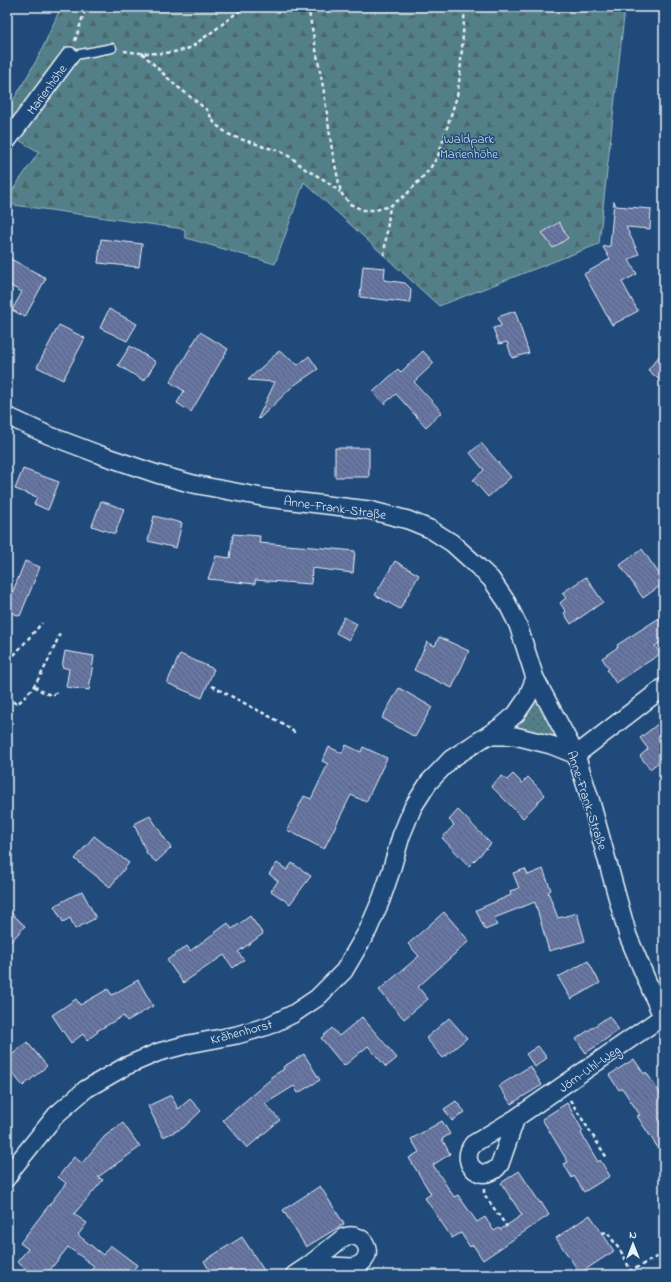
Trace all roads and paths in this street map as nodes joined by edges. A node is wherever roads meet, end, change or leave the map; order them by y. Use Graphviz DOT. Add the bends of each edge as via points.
graph roads {
  1 [pos="86,7"];
  2 [pos="244,7"];
  3 [pos="308,7"];
  4 [pos="465,7"];
  5 [pos="112,48"];
  6 [pos="142,53"];
  7 [pos="70,56"];
  8 [pos="7,141"];
  9 [pos="341,193"];
  10 [pos="390,206"];
  11 [pos="384,255"];
  12 [pos="7,416"];
  13 [pos="42,623"];
  14 [pos="60,633"];
  15 [pos="7,654"];
  16 [pos="535,678"];
  17 [pos="34,686"];
  18 [pos="212,686"];
  19 [pos="664,688"];
  20 [pos="58,691"];
  21 [pos="7,698"];
  22 [pos="297,734"];
  23 [pos="488,736"];
  24 [pos="576,755"];
  25 [pos="663,1019"];
  26 [pos="562,1086"];
  27 [pos="516,1118"];
  28 [pos="607,1158"];
  29 [pos="486,1174"];
  30 [pos="7,1178"];
  31 [pos="507,1227"];
  32 [pos="602,1233"];
  33 [pos="664,1253"];
  34 [pos="309,1265"];
  35 [pos="630,1270"];
  36 [pos="294,1275"];
  37 [pos="623,1275"];
  1 -- 7 [label="path"];
  2 -- 6 [label="path" via="190,48 172,52"];
  3 -- 9 [label="path"];
  4 -- 10 [label="path" via="457,96 438,156 406,195"];
  5 -- 6 [label="path"];
  5 -- 7 [label="lane"];
  6 -- 9 [label="path" via="174,84 207,110 215,124 228,134 278,150"];
  7 -- 8 [label="street, Marienhöhe"];
  9 -- 10 [label="path" via="350,204 363,210"];
  10 -- 11 [label="path"];
  12 -- 16 [label="street, Anne-Frank-Straße" via="98,454 186,482 267,498 369,510 408,520 430,530 452,543 473,562 491,580 506,601 518,626"];
  13 -- 15 [label="path" via="15,654"];
  14 -- 17 [label="path"];
  16 -- 23 [label="street, Krähenhorst" via="527,698 516,714"];
  16 -- 24 [label="street, Anne-Frank-Straße"];
  17 -- 20 [label="path" via="47,694 56,694"];
  17 -- 21 [label="path" via="26,698 17,704"];
  18 -- 22 [label="path" via="280,722"];
  19 -- 24 [label="street"];
  23 -- 24 [label="street" via="515,736 551,745"];
  23 -- 30 [label="street, Krähenhorst" via="451,759 429,782 413,807 401,836 381,900 368,930 344,971 317,998 268,1026 159,1052 126,1066 86,1089 56,1115"];
  24 -- 25 [label="street, Anne-Frank-Straße" via="628,936"];
  25 -- 26 [label="street, Jörn-Uhl-Weg"];
  26 -- 27 [label="street, Jörn-Uhl-Weg"];
  26 -- 28 [label="path"];
  27 -- 29 [label="street" via="500,1164 494,1171"];
  27 -- 29 [label="street, Jörn-Uhl-Weg" via="470,1148 468,1156 473,1169"];
  29 -- 31 [label="path" via="484,1194"];
  32 -- 35 [label="path" via="607,1232 624,1256"];
  33 -- 35 [label="path"];
  34 -- 36 [label="street"];
  35 -- 37 [label="path"];
}
